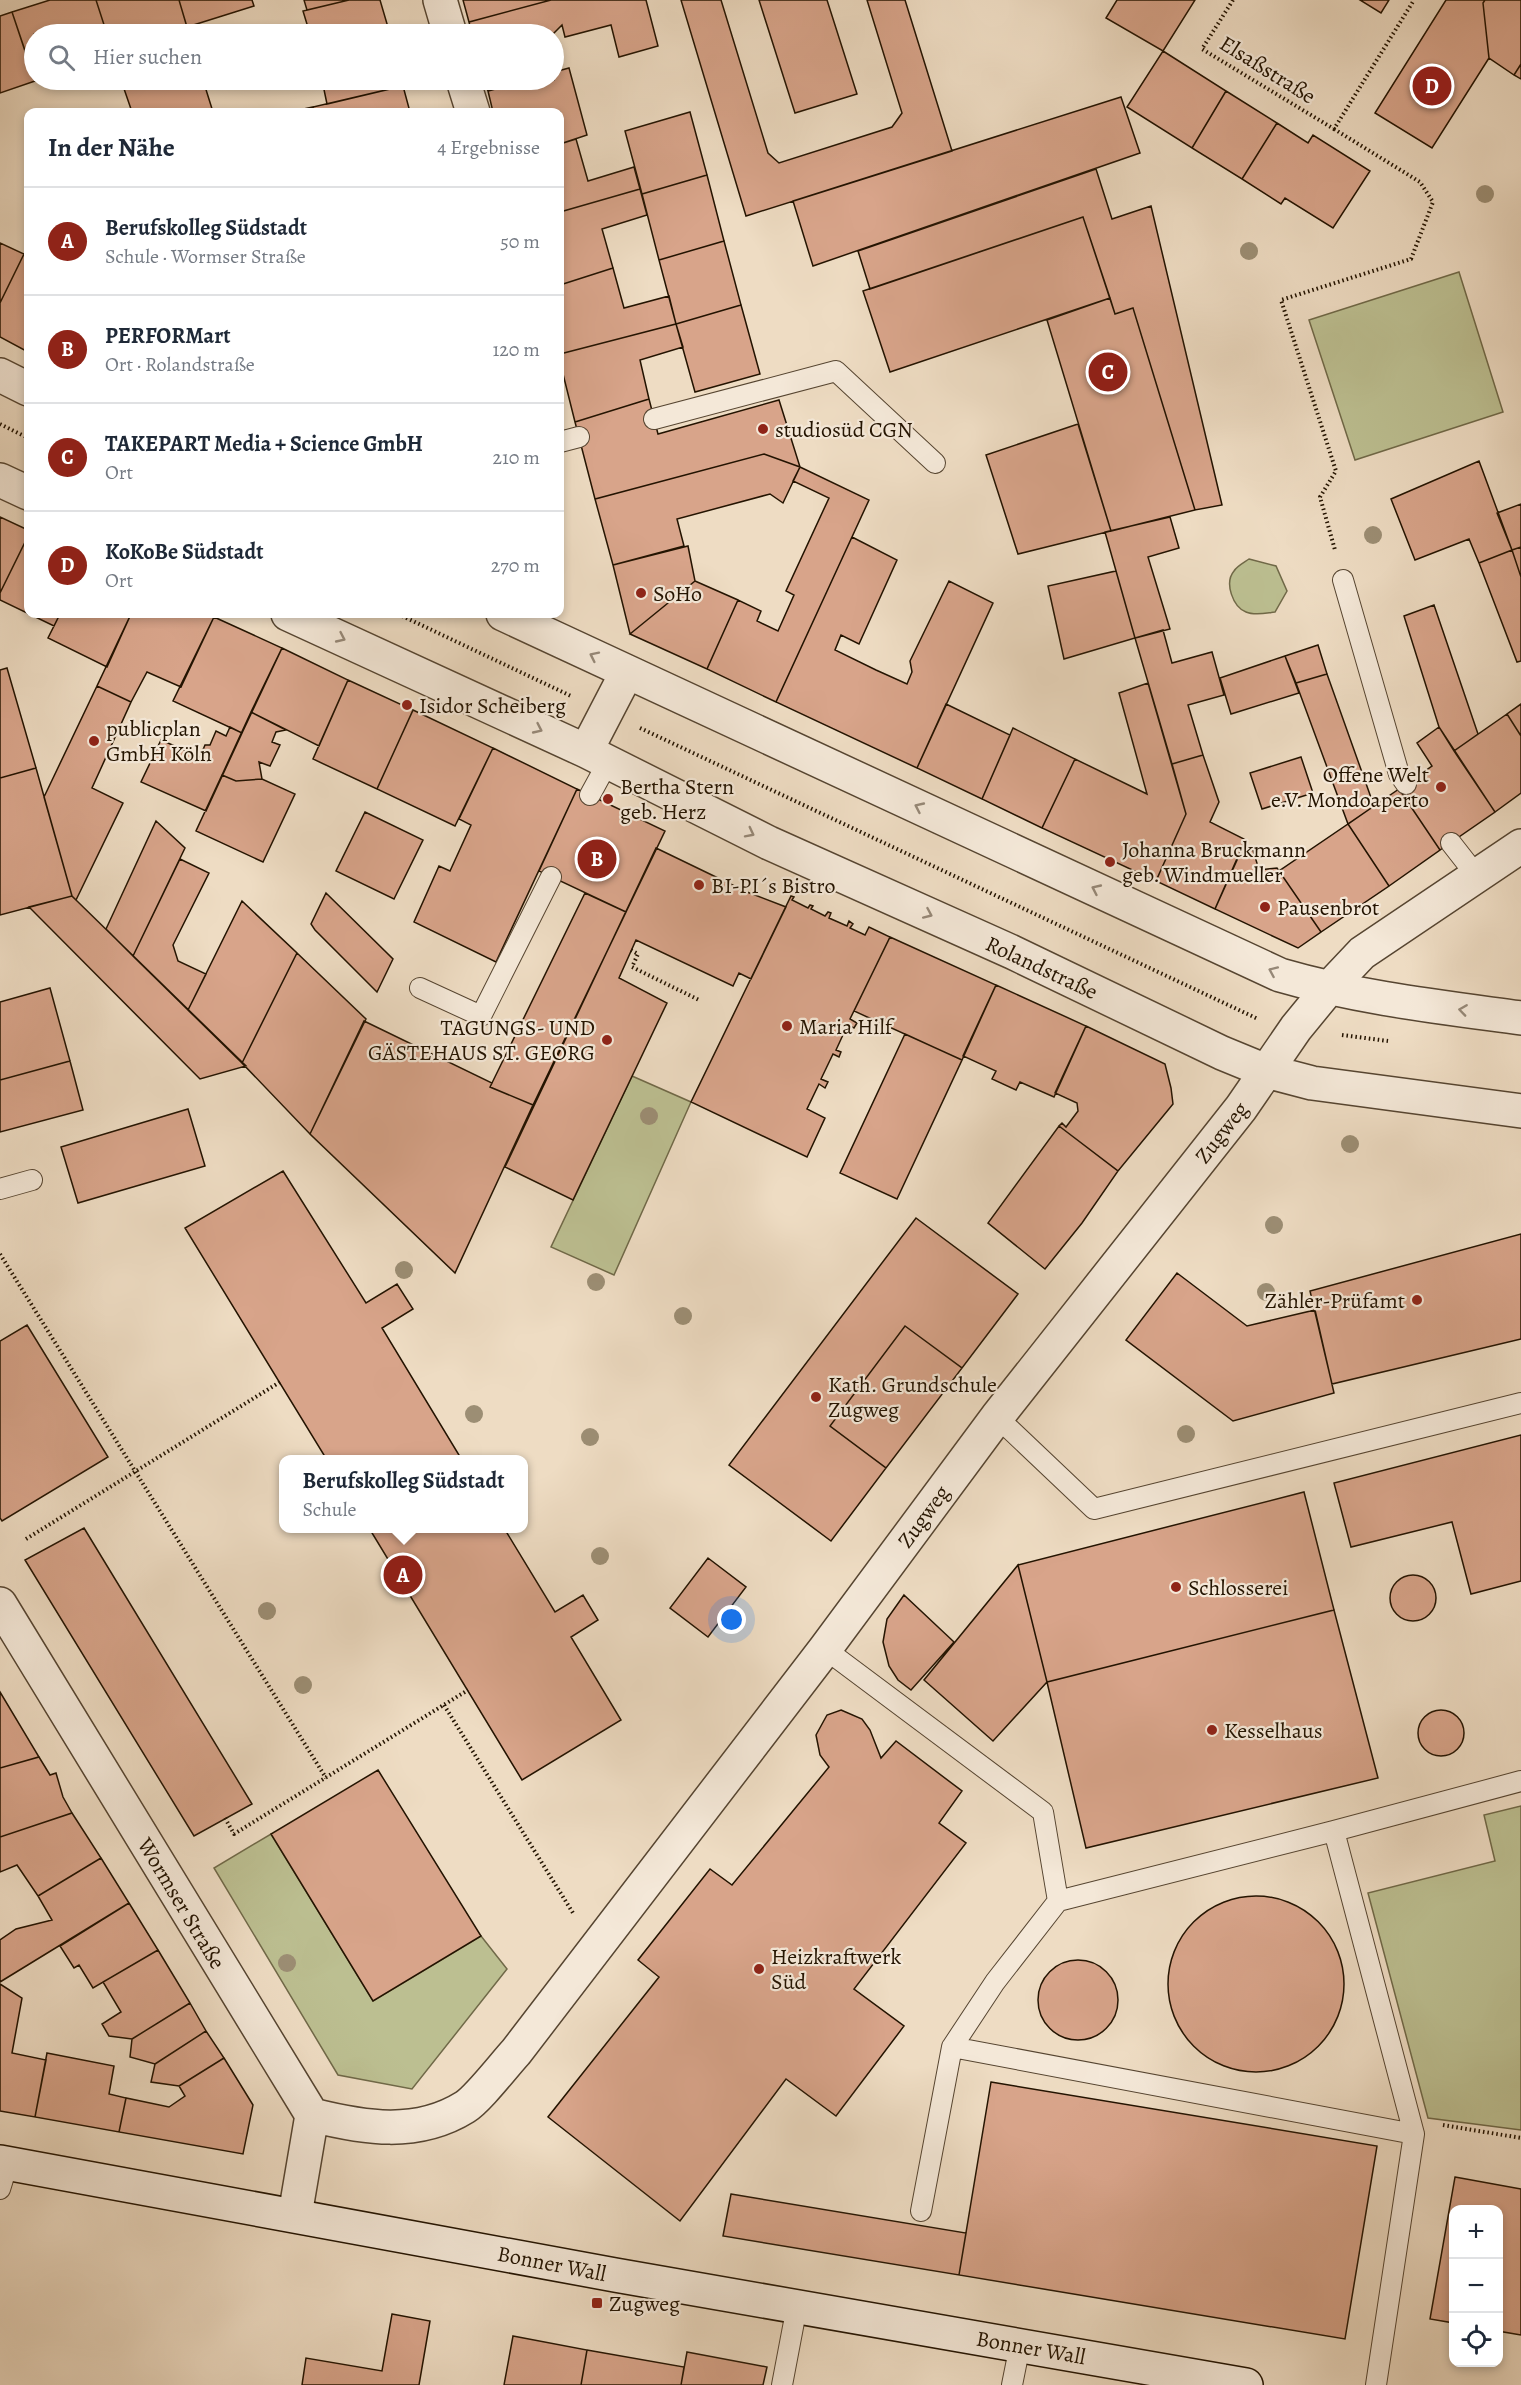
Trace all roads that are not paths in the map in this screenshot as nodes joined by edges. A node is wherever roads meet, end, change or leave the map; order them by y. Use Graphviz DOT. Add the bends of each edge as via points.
graph roads {
  1 [pos="440,0"];
  2 [pos="447,24"];
  3 [pos="466,90"];
  4 [pos="472,108"];
  5 [pos="0,375"];
  6 [pos="24,387"];
  7 [pos="654,419"];
  8 [pos="579,437"];
  9 [pos="564,441"];
  10 [pos="935,463"];
  11 [pos="0,480"];
  12 [pos="24,491"];
  13 [pos="1343,580"];
  14 [pos="297,618"];
  15 [pos="524,618"];
  16 [pos="546,622"];
  17 [pos="627,672"];
  18 [pos="597,756"];
  19 [pos="1406,784"];
  20 [pos="590,795"];
  21 [pos="1450,843"];
  22 [pos="1521,846"];
  23 [pos="1476,875"];
  24 [pos="551,877"];
  25 [pos="420,988"];
  26 [pos="1328,989"];
  27 [pos="1521,1018"];
  28 [pos="1266,1071"];
  29 [pos="1521,1111"];
  30 [pos="32,1180"];
  31 [pos="0,1189"];
  32 [pos="1521,1403"];
  33 [pos="997,1417"];
  34 [pos="0,1604"];
  35 [pos="825,1649"];
  36 [pos="1521,1781"];
  37 [pos="1334,1831"];
  38 [pos="1058,1901"];
  39 [pos="952,2047"];
  40 [pos="312,2115"];
  41 [pos="1414,2134"];
  42 [pos="2,2171"];
  43 [pos="921,2211"];
  44 [pos="295,2215"];
  45 [pos="797,2306"];
  46 [pos="1020,2345"];
  47 [pos="782,2385"];
  48 [pos="1012,2385"];
  49 [pos="1246,2385"];
  50 [pos="1376,2385"];
  1 -- 2 [label="street"];
  3 -- 4 [label="street"];
  5 -- 6 [label="street"];
  7 -- 10 [label="lane" via="836,371"];
  8 -- 9 [label="lane"];
  11 -- 12 [label="street"];
  13 -- 19 [label="lane" via="1399,774"];
  14 -- 18 [label="street, Rolandstraße, one-way"];
  15 -- 16 [label="street"];
  17 -- 16 [label="street, one-way"];
  17 -- 18 [label="street"];
  26 -- 17 [label="street, one-way" via="1280,975"];
  18 -- 20 [label="lane"];
  18 -- 28 [label="street, Rolandstraße, one-way" via="769,843"];
  21 -- 23 [label="lane"];
  22 -- 23 [label="street, Zugweg"];
  23 -- 26 [label="street, Zugweg" via="1362,953"];
  24 -- 25 [label="lane" via="480,1016"];
  27 -- 26 [label="street, one-way"];
  26 -- 28 [label="street, Zugweg"];
  28 -- 29 [label="street, Rolandstraße" via="1312,1083"];
  28 -- 33 [label="street, Zugweg"];
  30 -- 31 [label="lane"];
  32 -- 33 [label="lane" via="1094,1509"];
  33 -- 35 [label="street, Zugweg"];
  34 -- 40 [label="street, Wormser Straße"];
  35 -- 38 [label="lane" via="1043,1812"];
  35 -- 40 [label="street, Zugweg" via="516,2052 467,2106 430,2122 390,2129"];
  36 -- 37 [label="lane"];
  37 -- 38 [label="lane"];
  37 -- 41 [label="lane"];
  38 -- 39 [label="lane" via="995,1982"];
  39 -- 41 [label="lane"];
  39 -- 43 [label="lane"];
  40 -- 44 [label="street"];
  41 -- 50 [label="lane"];
  42 -- 44 [label="street, Bonner Wall"];
  44 -- 45 [label="street, Bonner Wall"];
  45 -- 46 [label="street, Bonner Wall"];
  45 -- 47 [label="lane"];
  46 -- 48 [label="lane"];
  46 -- 49 [label="street, Bonner Wall"];
}
